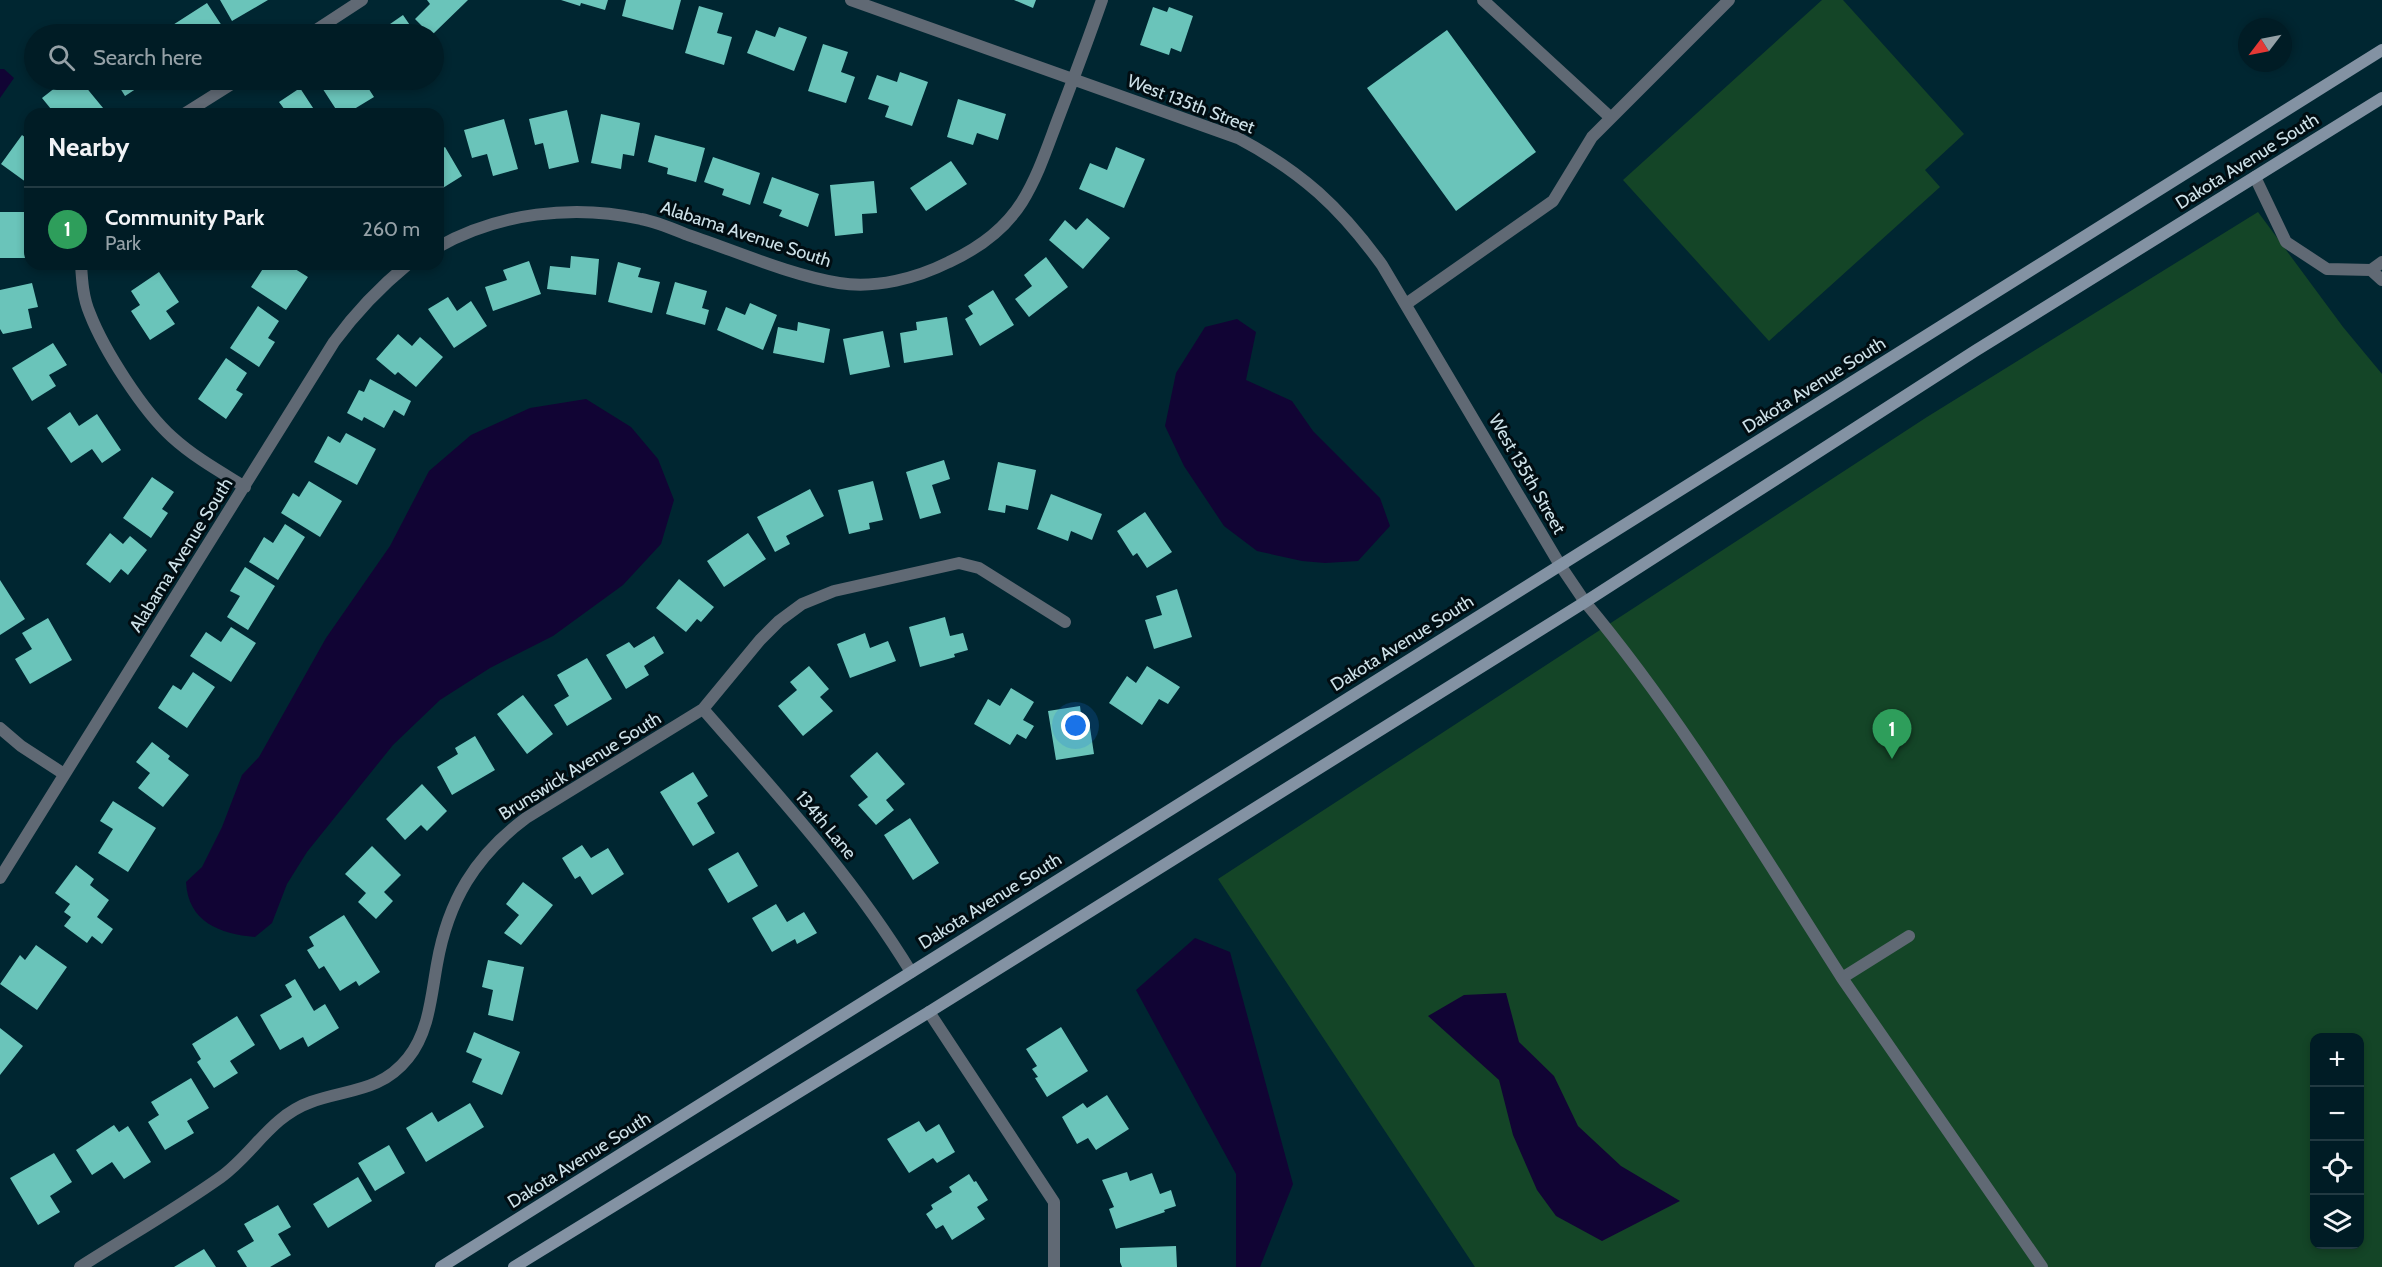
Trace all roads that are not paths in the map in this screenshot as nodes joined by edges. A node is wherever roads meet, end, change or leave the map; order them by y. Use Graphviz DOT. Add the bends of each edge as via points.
graph roads {
  1 [pos="362,0"];
  2 [pos="851,0"];
  3 [pos="1102,0"];
  4 [pos="1483,0"];
  5 [pos="1729,0"];
  6 [pos="325,24"];
  7 [pos="2382,50"];
  8 [pos="1073,79"];
  9 [pos="222,90"];
  10 [pos="2382,98"];
  11 [pos="194,108"];
  12 [pos="1611,118"];
  13 [pos="2255,177"];
  14 [pos="444,244"];
  15 [pos="2382,262"];
  16 [pos="81,270"];
  17 [pos="401,270"];
  18 [pos="2371,270"];
  19 [pos="2382,280"];
  20 [pos="1406,304"];
  21 [pos="244,487"];
  22 [pos="1560,565"];
  23 [pos="1585,602"];
  24 [pos="1065,621"];
  25 [pos="703,709"];
  26 [pos="0,728"];
  27 [pos="64,774"];
  28 [pos="0,878"];
  29 [pos="1909,936"];
  30 [pos="911,972"];
  31 [pos="1842,978"];
  32 [pos="928,1012"];
  33 [pos="80,1267"];
  34 [pos="441,1267"];
  35 [pos="514,1267"];
  36 [pos="1054,1267"];
  37 [pos="2042,1267"];
  1 -- 6 [label="street"];
  2 -- 8 [label="street, West 135th Street"];
  3 -- 8 [label="street, Alabama Avenue South"];
  4 -- 12 [label="street"];
  5 -- 12 [label="street"];
  7 -- 22 [label="main road, Dakota Avenue South"];
  8 -- 14 [label="street, Alabama Avenue South" via="1037,174 1021,204 999,230 970,252 907,279 840,284 640,219 597,214 520,216 487,224"];
  8 -- 20 [label="street, West 135th Street" via="1238,138 1293,171 1362,237"];
  9 -- 11 [label="street"];
  10 -- 13 [label="main road, Dakota Avenue South"];
  12 -- 20 [label="street" via="1592,137 1553,201"];
  13 -- 18 [label="street" via="2286,242 2327,269"];
  13 -- 23 [label="main road, Dakota Avenue South" via="1965,357"];
  15 -- 18 [label="street"];
  16 -- 21 [label="street" via="90,314 146,407 170,435"];
  17 -- 21 [label="street, Alabama Avenue South" via="355,313 334,342"];
  18 -- 19 [label="street"];
  20 -- 22 [label="street, West 135th Street"];
  21 -- 27 [label="street, Alabama Avenue South"];
  22 -- 23 [label="street, West 135th Street"];
  22 -- 30 [label="main road, Dakota Avenue South"];
  23 -- 31 [label="street, West 135th Street" via="1672,715"];
  23 -- 32 [label="main road, Dakota Avenue South"];
  24 -- 25 [label="street, Brunswick Avenue South" via="979,568 959,563 834,591 802,604 779,621"];
  25 -- 30 [label="street, 134th Lane" via="826,851"];
  25 -- 33 [label="street, Brunswick Avenue South" via="526,818 483,855 453,908 421,1033 408,1058 388,1077 368,1088 310,1102 285,1115 222,1176"];
  26 -- 27 [label="street"];
  27 -- 28 [label="street, Alabama Avenue South"];
  29 -- 31 [label="street"];
  30 -- 34 [label="main road, Dakota Avenue South"];
  31 -- 37 [label="street, West 135th Street"];
  32 -- 35 [label="main road, Dakota Avenue South"];
  32 -- 36 [label="street" via="1053,1202"];
}
